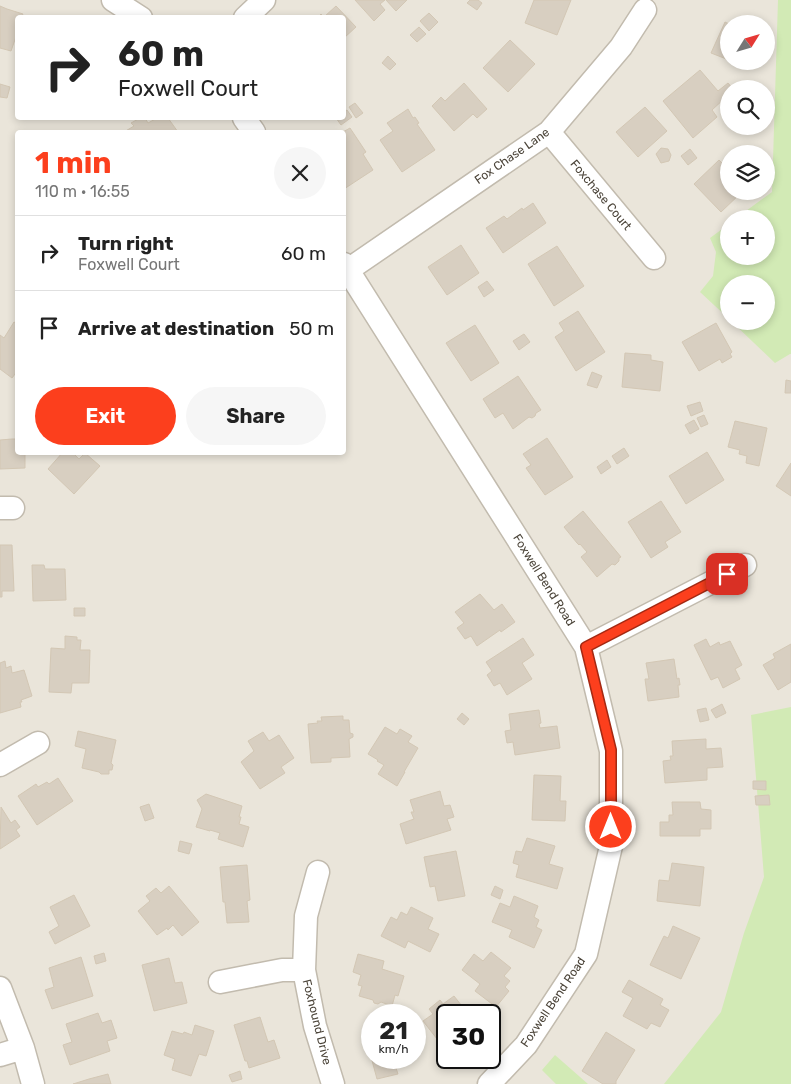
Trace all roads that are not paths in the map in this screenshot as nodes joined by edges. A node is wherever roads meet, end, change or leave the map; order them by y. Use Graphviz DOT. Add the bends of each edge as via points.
graph roads {
  1 [pos="113,0"];
  2 [pos="264,0"];
  3 [pos="645,10"];
  4 [pos="136,15"];
  5 [pos="248,15"];
  6 [pos="548,132"];
  7 [pos="654,258"];
  8 [pos="346,267"];
  9 [pos="745,566"];
  10 [pos="586,647"];
  11 [pos="38,743"];
  12 [pos="0,766"];
  13 [pos="318,872"];
  14 [pos="304,970"];
  15 [pos="220,982"];
  16 [pos="0,988"];
  17 [pos="23,1048"];
  18 [pos="0,1055"];
  19 [pos="33,1084"];
  20 [pos="333,1084"];
  21 [pos="489,1084"];
  1 -- 4 [label="street"];
  2 -- 5 [label="street"];
  3 -- 6 [label="street, Fox Chase Lane" via="621,47"];
  6 -- 7 [label="street, Foxchase Court"];
  6 -- 8 [label="street, Fox Chase Lane"];
  8 -- 10 [label="street, Foxwell Bend Road"];
  9 -- 10 [label="street"];
  10 -- 21 [label="street, Foxwell Bend Road" via="611,750 611,846 586,954 526,1045"];
  11 -- 12 [label="street"];
  13 -- 14 [label="street, Foxhound Drive" via="306,916"];
  14 -- 15 [label="street" via="282,970"];
  14 -- 20 [label="street, Foxhound Drive" via="315,1026"];
  16 -- 17 [label="street"];
  17 -- 18 [label="street"];
  17 -- 19 [label="street"];
}
